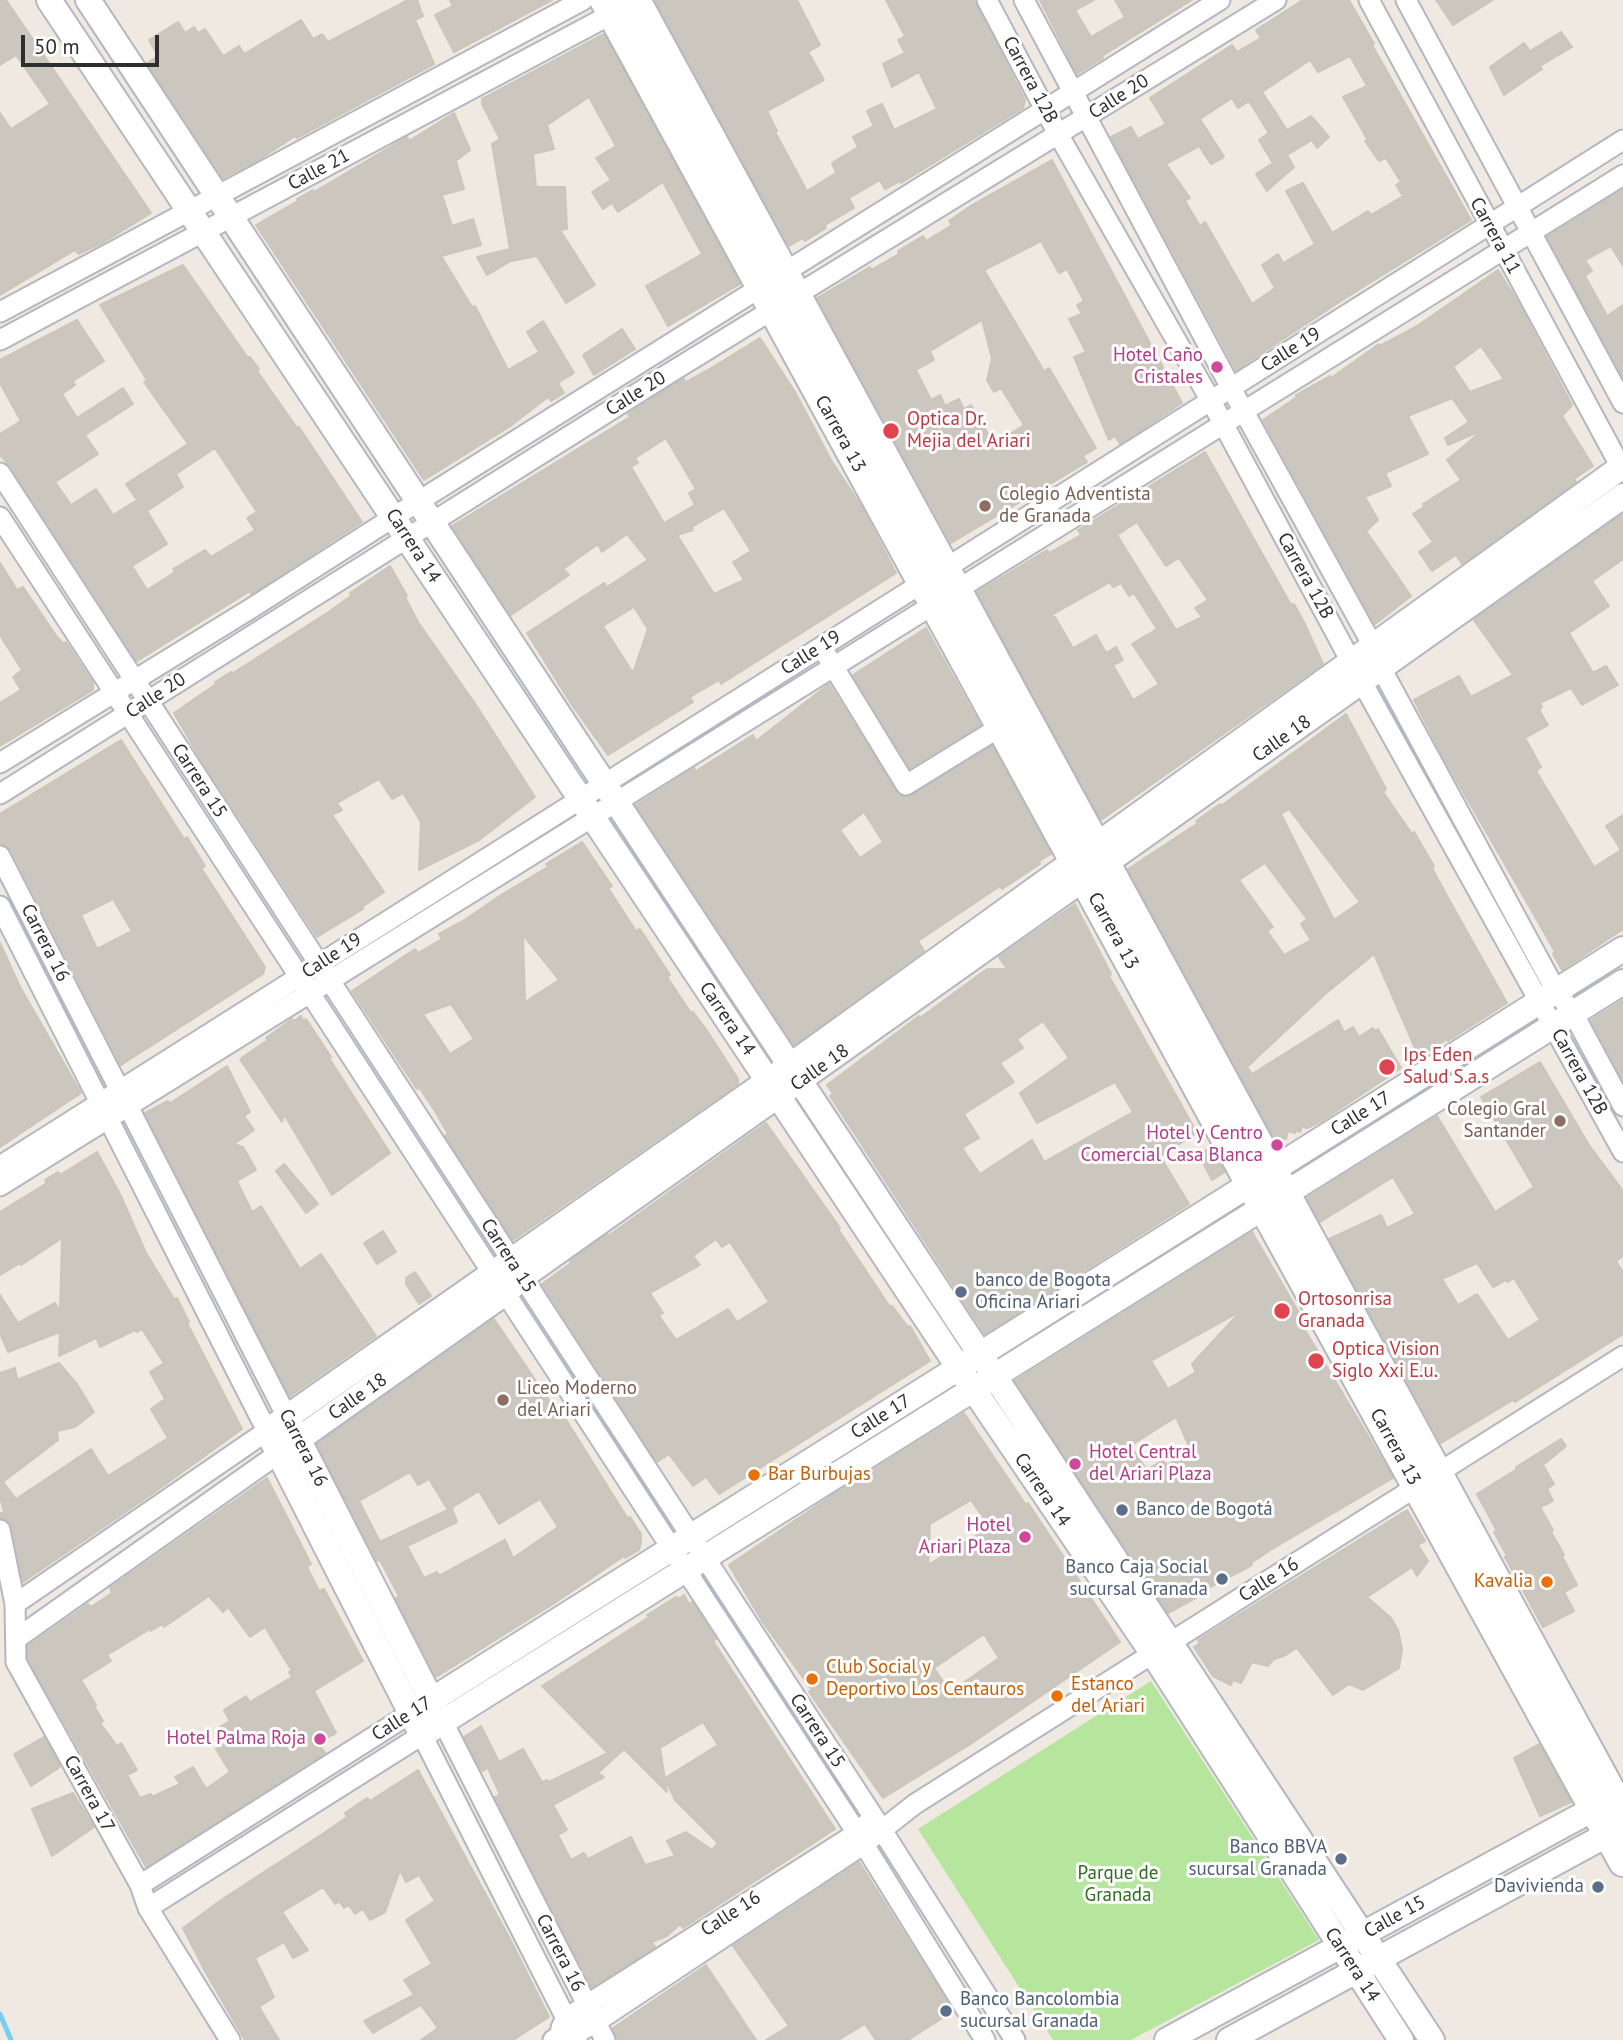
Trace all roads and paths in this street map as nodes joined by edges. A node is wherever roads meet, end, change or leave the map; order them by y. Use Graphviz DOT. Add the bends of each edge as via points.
graph roads {
  1 [pos="49,0"];
  2 [pos="583,0"];
  3 [pos="637,0"];
  4 [pos="987,0"];
  5 [pos="1024,0"];
  6 [pos="1220,0"];
  7 [pos="1276,0"];
  8 [pos="1369,0"];
  9 [pos="1406,0"];
  10 [pos="608,7"];
  11 [pos="94,10"];
  12 [pos="74,36"];
  13 [pos="1072,93"];
  14 [pos="1045,110"];
  15 [pos="1087,116"];
  16 [pos="1058,134"];
  17 [pos="1623,140"];
  18 [pos="1623,175"];
  19 [pos="225,207"];
  20 [pos="1517,207"];
  21 [pos="190,211"];
  22 [pos="1489,225"];
  23 [pos="203,232"];
  24 [pos="1531,232"];
  25 [pos="1503,250"];
  26 [pos="790,284"];
  27 [pos="766,299"];
  28 [pos="0,312"];
  29 [pos="0,340"];
  30 [pos="1301,344"];
  31 [pos="1318,365"];
  32 [pos="1231,388"];
  33 [pos="1211,401"];
  34 [pos="1623,403"];
  35 [pos="1244,411"];
  36 [pos="1222,424"];
  37 [pos="1622,468"];
  38 [pos="1101,470"];
  39 [pos="0,473"];
  40 [pos="1117,490"];
  41 [pos="1623,496"];
  42 [pos="419,501"];
  43 [pos="0,517"];
  44 [pos="394,517"];
  45 [pos="433,522"];
  46 [pos="407,538"];
  47 [pos="939,587"];
  48 [pos="250,609"];
  49 [pos="262,629"];
  50 [pos="822,647"];
  51 [pos="1367,664"];
  52 [pos="834,666"];
  53 [pos="134,679"];
  54 [pos="114,692"];
  55 [pos="741,698"];
  56 [pos="148,701"];
  57 [pos="128,714"];
  58 [pos="752,717"];
  59 [pos="1000,727"];
  60 [pos="0,763"];
  61 [pos="611,792"];
  62 [pos="0,794"];
  63 [pos="587,808"];
  64 [pos="243,848"];
  65 [pos="0,856"];
  66 [pos="225,862"];
  67 [pos="1090,863"];
  68 [pos="426,897"];
  69 [pos="0,906"];
  70 [pos="691,913"];
  71 [pos="436,914"];
  72 [pos="667,929"];
  73 [pos="44,940"];
  74 [pos="22,948"];
  75 [pos="1623,948"];
  76 [pos="324,972"];
  77 [pos="1623,982"];
  78 [pos="67,985"];
  79 [pos="305,985"];
  80 [pos="45,994"];
  81 [pos="1548,996"];
  82 [pos="1563,1019"];
  83 [pos="763,1023"];
  84 [pos="740,1039"];
  85 [pos="796,1073"];
  86 [pos="774,1089"];
  87 [pos="125,1098"];
  88 [pos="1623,1106"];
  89 [pos="104,1110"];
  90 [pos="1623,1152"];
  91 [pos="0,1166"];
  92 [pos="0,1186"];
  93 [pos="1268,1189"];
  94 [pos="508,1276"];
  95 [pos="981,1354"];
  96 [pos="1623,1356"];
  97 [pos="959,1368"];
  98 [pos="996,1375"];
  99 [pos="973,1390"];
  100 [pos="283,1435"];
  101 [pos="1427,1480"];
  102 [pos="0,1530"];
  103 [pos="681,1543"];
  104 [pos="695,1564"];
  105 [pos="15,1604"];
  106 [pos="569,1614"];
  107 [pos="577,1638"];
  108 [pos="16,1639"];
  109 [pos="1162,1648"];
  110 [pos="427,1718"];
  111 [pos="1614,1812"];
  112 [pos="878,1824"];
  113 [pos="861,1839"];
  114 [pos="1623,1862"];
  115 [pos="139,1885"];
  116 [pos="148,1908"];
  117 [pos="1364,1935"];
  118 [pos="1341,1947"];
  119 [pos="1380,1959"];
  120 [pos="1357,1972"];
  121 [pos="596,2023"];
  122 [pos="565,2034"];
  123 [pos="230,2040"];
  124 [pos="985,2040"];
  125 [pos="1014,2040"];
  126 [pos="1167,2040"];
  127 [pos="1229,2040"];
  128 [pos="1401,2040"];
  129 [pos="1432,2040"];
  1 -- 12 [label="street, Carrera 14"];
  2 -- 19 [label="street, Calle 21"];
  3 -- 10 [label="street, Calle 21"];
  3 -- 26 [label="main road, Carrera 13"];
  4 -- 14 [label="street, Carrera 12B"];
  5 -- 13 [label="street, Carrera 12B"];
  6 -- 13 [label="street, Calle 20"];
  7 -- 15 [label="street, Calle 20"];
  8 -- 22 [label="street, Carrera 11"];
  9 -- 20 [label="street, Carrera 11"];
  10 -- 19 [label="street, Calle 21"];
  10 -- 27 [label="main road, Carrera 13"];
  11 -- 12 [label="street"];
  11 -- 19 [label="street, Carrera 14"];
  12 -- 21 [label="street, Carrera 14"];
  13 -- 14 [label="street, Calle 20"];
  13 -- 15 [label="street, Carrera 12B"];
  14 -- 16 [label="street, Carrera 12B"];
  14 -- 26 [label="street, Calle 20"];
  15 -- 16 [label="street, Calle 20"];
  15 -- 32 [label="street, Carrera 12B"];
  16 -- 26 [label="street, Calle 20"];
  16 -- 33 [label="street, Carrera 12B"];
  17 -- 20 [label="street, Calle 19"];
  18 -- 24 [label="street, Calle 19"];
  19 -- 21 [label="street, Calle 21"];
  19 -- 23 [label="street, Calle 21"];
  19 -- 42 [label="street, Carrera 14"];
  20 -- 22 [label="street, Calle 19"];
  20 -- 24 [label="street, Carrera 11"];
  21 -- 23 [label="street, Carrera 14"];
  21 -- 28 [label="street, Calle 21"];
  22 -- 25 [label="street, Carrera 11"];
  22 -- 30 [label="street, Calle 19"];
  23 -- 29 [label="street, Calle 21"];
  23 -- 44 [label="street, Carrera 14"];
  24 -- 25 [label="street, Calle 19"];
  24 -- 34 [label="street, Carrera 11"];
  25 -- 31 [label="street, Calle 19"];
  25 -- 37 [label="street, Carrera 11"];
  26 -- 27 [label="street, Calle 20"];
  26 -- 47 [label="main road, Carrera 13"];
  27 -- 42 [label="street, Calle 20"];
  27 -- 45 [label="street, Calle 20"];
  27 -- 47 [label="main road, Carrera 13"];
  30 -- 31 [label="street"];
  30 -- 32 [label="street, Calle 19"];
  31 -- 35 [label="street, Calle 19"];
  32 -- 33 [label="street, Calle 19"];
  32 -- 35 [label="street, Carrera 12B"];
  33 -- 36 [label="street, Carrera 12B"];
  33 -- 38 [label="street, Calle 19"];
  35 -- 36 [label="street, Calle 19"];
  35 -- 51 [label="street, Carrera 12B"];
  36 -- 40 [label="street, Calle 19"];
  36 -- 51 [label="street, Carrera 12B"];
  37 -- 51 [label="street, Calle 18"];
  38 -- 40 [label="street"];
  38 -- 47 [label="street, Calle 19"];
  39 -- 53 [label="street, Carrera 15"];
  40 -- 47 [label="street, Calle 19"];
  41 -- 51 [label="street, Calle 18"];
  42 -- 44 [label="street, Calle 20"];
  42 -- 45 [label="street, Carrera 14"];
  43 -- 54 [label="street, Carrera 15"];
  44 -- 46 [label="street, Carrera 14"];
  44 -- 48 [label="street, Calle 20"];
  45 -- 46 [label="street, Calle 20"];
  45 -- 61 [label="street, Carrera 14"];
  46 -- 49 [label="street, Calle 20"];
  46 -- 63 [label="street, Carrera 14"];
  47 -- 50 [label="street, Calle 19"];
  47 -- 52 [label="street, Calle 19"];
  47 -- 59 [label="main road, Carrera 13"];
  47 -- 67 [label="main road, Carrera 13"];
  48 -- 49 [label="street"];
  48 -- 53 [label="street, Calle 20"];
  49 -- 56 [label="street, Calle 20"];
  50 -- 52 [label="street"];
  50 -- 55 [label="street, Calle 19"];
  51 -- 67 [label="street, Calle 18"];
  51 -- 81 [label="street, Carrera 12B"];
  52 -- 58 [label="street, Calle 19"];
  52 -- 59 [label="street" via="906,785"];
  53 -- 54 [label="street, Calle 20"];
  53 -- 56 [label="street, Carrera 15"];
  54 -- 57 [label="street, Carrera 15"];
  54 -- 60 [label="street, Calle 20"];
  55 -- 58 [label="street"];
  55 -- 61 [label="street, Calle 19"];
  56 -- 57 [label="street, Calle 20"];
  56 -- 64 [label="street, Carrera 15"];
  57 -- 62 [label="street, Calle 20"];
  57 -- 66 [label="street, Carrera 15"];
  58 -- 61 [label="street, Calle 19"];
  59 -- 67 [label="main road, Carrera 13"];
  61 -- 63 [label="street, Calle 19"];
  61 -- 70 [label="street, Carrera 14"];
  63 -- 68 [label="street, Calle 19"];
  63 -- 71 [label="street, Calle 19"];
  63 -- 72 [label="street, Carrera 14"];
  64 -- 66 [label="street"];
  64 -- 76 [label="street, Carrera 15"];
  65 -- 73 [label="street, Carrera 16"];
  66 -- 79 [label="street, Carrera 15"];
  67 -- 85 [label="street, Calle 18"];
  67 -- 93 [label="main road, Carrera 13"];
  68 -- 71 [label="street"];
  68 -- 76 [label="street, Calle 19"];
  69 -- 74 [label="street, Carrera 16"];
  70 -- 72 [label="street"];
  70 -- 83 [label="street, Carrera 14"];
  71 -- 76 [label="street, Calle 19"];
  72 -- 84 [label="street, Carrera 14"];
  73 -- 74 [label="street"];
  73 -- 78 [label="street, Carrera 16"];
  74 -- 80 [label="street, Carrera 16"];
  75 -- 81 [label="street, Calle 17"];
  76 -- 79 [label="street, Calle 19"];
  76 -- 94 [label="street, Carrera 15"];
  77 -- 82 [label="street, Calle 17"];
  78 -- 80 [label="street"];
  78 -- 87 [label="street, Carrera 16"];
  79 -- 87 [label="street, Calle 19"];
  79 -- 94 [label="street, Carrera 15"];
  80 -- 89 [label="street, Carrera 16"];
  81 -- 82 [label="street, Carrera 12B"];
  81 -- 93 [label="street, Calle 17"];
  82 -- 88 [label="street, Carrera 12B"];
  82 -- 90 [label="street, Carrera 12B"];
  82 -- 93 [label="street, Calle 17"];
  83 -- 84 [label="street"];
  83 -- 85 [label="street, Carrera 14"];
  84 -- 86 [label="street, Carrera 14"];
  85 -- 86 [label="street, Calle 18"];
  85 -- 95 [label="street, Carrera 14"];
  86 -- 94 [label="street, Calle 18"];
  86 -- 97 [label="street, Carrera 14"];
  87 -- 89 [label="street, Calle 19"];
  87 -- 100 [label="street, Carrera 16"];
  89 -- 91 [label="street, Calle 19"];
  89 -- 92 [label="street, Calle 19"];
  89 -- 100 [label="street, Carrera 16"];
  93 -- 95 [label="street, Calle 17"];
  93 -- 98 [label="street, Calle 17"];
  93 -- 101 [label="main road, Carrera 13"];
  94 -- 100 [label="street, Calle 18"];
  94 -- 103 [label="street, Carrera 15"];
  95 -- 97 [label="street, Calle 17"];
  95 -- 98 [label="street, Carrera 14"];
  96 -- 101 [label="street, Calle 16"];
  97 -- 99 [label="street, Carrera 14"];
  97 -- 103 [label="street, Calle 17"];
  98 -- 99 [label="street, Calle 17"];
  98 -- 109 [label="street, Carrera 14"];
  99 -- 104 [label="street, Calle 17"];
  99 -- 109 [label="street, Carrera 14"];
  100 -- 105 [label="street, Calle 18"];
  100 -- 108 [label="street, Calle 18"];
  100 -- 110 [label="street, Carrera 16"];
  101 -- 109 [label="street, Calle 16"];
  101 -- 111 [label="main road, Carrera 13"];
  102 -- 105 [label="street, Carrera 17"];
  103 -- 104 [label="street, Carrera 15"];
  103 -- 106 [label="street, Calle 17"];
  104 -- 107 [label="street, Calle 17"];
  104 -- 112 [label="street, Carrera 15"];
  104 -- 113 [label="street, Carrera 15"];
  105 -- 108 [label="street, Carrera 17"];
  106 -- 107 [label="street"];
  106 -- 110 [label="street, Calle 17"];
  107 -- 110 [label="street, Calle 17"];
  108 -- 115 [label="street, Carrera 17" via="16,1662"];
  109 -- 112 [label="street, Calle 16"];
  109 -- 117 [label="street, Carrera 14"];
  109 -- 118 [label="street, Carrera 14"];
  110 -- 115 [label="street, Calle 17"];
  110 -- 116 [label="street, Calle 17"];
  110 -- 121 [label="street, Carrera 16"];
  110 -- 122 [label="street, Carrera 16"];
  111 -- 114 [label="main road, Carrera 13"];
  111 -- 117 [label="street, Calle 15"];
  111 -- 119 [label="street, Calle 15"];
  112 -- 113 [label="street, Calle 16"];
  112 -- 125 [label="street, Carrera 15"];
  113 -- 121 [label="street, Calle 16" via="723,1928"];
  113 -- 124 [label="street, Carrera 15"];
  115 -- 116 [label="street, Carrera 17"];
  116 -- 123 [label="street, Carrera 17"];
  117 -- 118 [label="street, Calle 15"];
  117 -- 119 [label="street, Carrera 14"];
  118 -- 120 [label="street, Carrera 14"];
  118 -- 126 [label="street, Calle 15"];
  119 -- 120 [label="street, Calle 15"];
  119 -- 129 [label="street, Carrera 14"];
  120 -- 127 [label="street, Calle 15"];
  120 -- 128 [label="street, Carrera 14"];
  121 -- 122 [label="street, Calle 16"];
}
